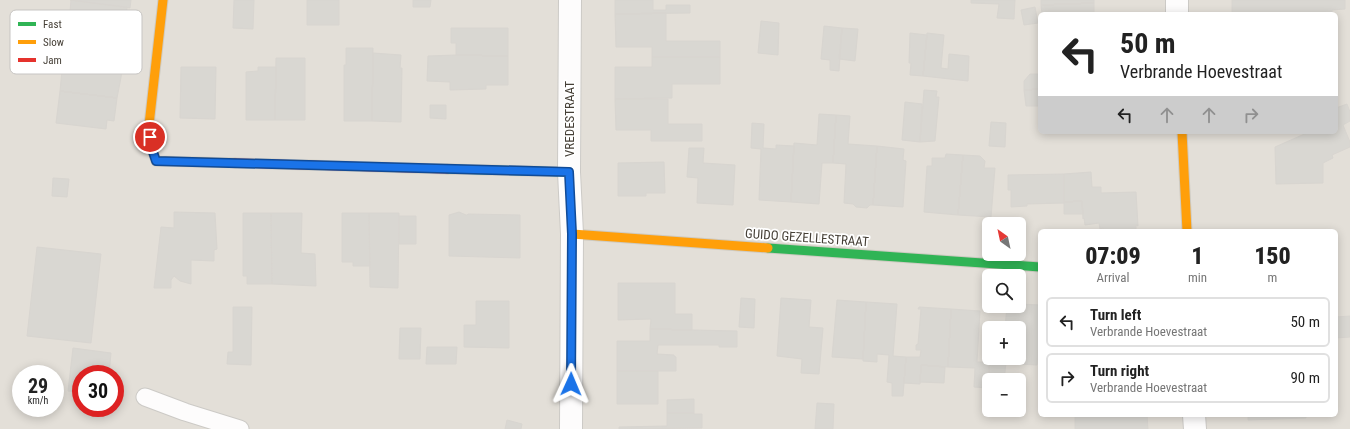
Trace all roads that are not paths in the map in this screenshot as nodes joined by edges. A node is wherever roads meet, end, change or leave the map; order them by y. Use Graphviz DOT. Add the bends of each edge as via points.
graph roads {
  1 [pos="163,0"];
  2 [pos="570,0"];
  3 [pos="1177,0"];
  4 [pos="1178,12"];
  5 [pos="1182,134"];
  6 [pos="569,172"];
  7 [pos="1187,229"];
  8 [pos="572,234"];
  9 [pos="1038,267"];
  10 [pos="145,397"];
  11 [pos="1194,417"];
  12 [pos="240,429"];
  13 [pos="571,429"];
  14 [pos="1195,429"];
  1 -- 6 [label="street" via="149,125 156,161"];
  2 -- 6 [label="street, VREDESTRAAT"];
  3 -- 4 [label="street"];
  5 -- 7 [label="street"];
  6 -- 8 [label="street, VREDESTRAAT"];
  8 -- 9 [label="street, GUIDO GEZELLESTRAAT"];
  8 -- 13 [label="street, VREDESTRAAT"];
  10 -- 12 [label="lane"];
  11 -- 14 [label="street"];
}
